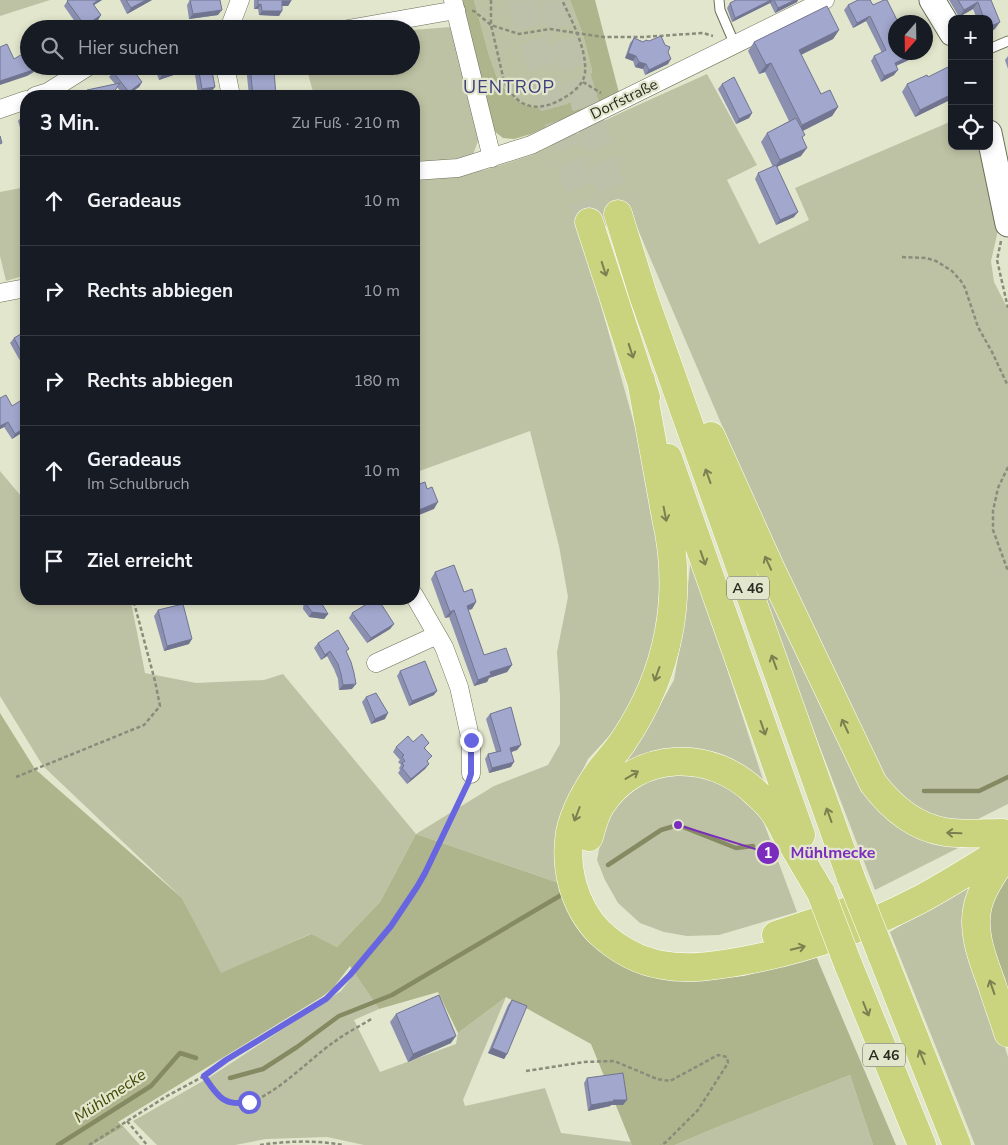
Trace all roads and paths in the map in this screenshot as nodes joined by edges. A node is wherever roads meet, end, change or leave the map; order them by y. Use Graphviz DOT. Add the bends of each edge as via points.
graph roads {
  1 [pos="240,0"];
  2 [pos="492,0"];
  3 [pos="562,0"];
  4 [pos="719,0"];
  5 [pos="825,0"];
  6 [pos="932,0"];
  7 [pos="454,5"];
  8 [pos="232,20"];
  9 [pos="388,20"];
  10 [pos="492,25"];
  11 [pos="948,26"];
  12 [pos="578,34"];
  13 [pos="1008,41"];
  14 [pos="735,45"];
  15 [pos="993,47"];
  16 [pos="75,75"];
  17 [pos="227,75"];
  18 [pos="51,90"];
  19 [pos="230,90"];
  20 [pos="20,102"];
  21 [pos="0,109"];
  22 [pos="992,150"];
  23 [pos="492,158"];
  24 [pos="420,171"];
  25 [pos="618,214"];
  26 [pos="1007,221"];
  27 [pos="589,222"];
  28 [pos="902,257"];
  29 [pos="20,289"];
  30 [pos="0,293"];
  31 [pos="644,298"];
  32 [pos="1008,308"];
  33 [pos="641,380"];
  34 [pos="1008,386"];
  35 [pos="1008,467"];
  36 [pos="1008,571"];
  37 [pos="135,605"];
  38 [pos="420,605"];
  39 [pos="437,635"];
  40 [pos="376,663"];
  41 [pos="471,774"];
  42 [pos="16,777"];
  43 [pos="1007,840"];
  44 [pos="821,893"];
  45 [pos="373,1018"];
  46 [pos="1008,1033"];
  47 [pos="526,1071"];
  48 [pos="204,1076"];
  49 [pos="127,1121"];
  50 [pos="89,1145"];
  51 [pos="147,1145"];
  52 [pos="260,1145"];
  53 [pos="342,1145"];
  54 [pos="661,1145"];
  55 [pos="922,1145"];
  56 [pos="957,1145"];
  1 -- 8 [label="street"];
  2 -- 10 [label="path"];
  3 -- 12 [label="path"];
  4 -- 14 [label="lane"];
  5 -- 14 [label="street, Dorfstraße"];
  6 -- 11 [label="main road"];
  7 -- 9 [label="street"];
  7 -- 10 [label="path" via="474,11"];
  7 -- 23 [label="street"];
  10 -- 12 [label="path" via="519,34 550,29"];
  10 -- 12 [label="path" via="508,89 518,100 535,107 556,103 583,82 585,63"];
  12 -- 14 [label="path" via="643,37 703,33"];
  13 -- 15 [label="lane"];
  14 -- 23 [label="street, Dorfstraße" via="531,145"];
  16 -- 18 [label="street"];
  17 -- 19 [label="street"];
  20 -- 21 [label="street"];
  22 -- 26 [label="main road"];
  23 -- 24 [label="street, Dorfstraße" via="458,168"];
  25 -- 31 [label="highway, A 46"];
  26 -- 32 [label="path" via="997,260"];
  27 -- 33 [label="highway, A 46, one-way"];
  28 -- 34 [label="path" via="936,261 961,281 978,326"];
  29 -- 30 [label="street"];
  43 -- 31 [label="highway, one-way" via="932,830 899,811 873,783 689,387"];
  56 -- 31 [label="highway, A 46, one-way, bridge" via="851,878"];
  33 -- 43 [label="highway, one-way" via="671,540 673,601 670,628 652,687 623,743 589,787 570,831 571,881 583,911 594,926 623,950 660,965 683,968 758,958 834,938 919,900"];
  33 -- 44 [label="highway, A 46, one-way"];
  35 -- 36 [label="path" via="998,488 993,511 993,530"];
  37 -- 42 [label="path" via="160,706 144,725"];
  38 -- 39 [label="street"];
  39 -- 40 [label="street"];
  39 -- 41 [label="street" via="459,686 471,740"];
  41 -- 48 [label="path" via="417,887 391,926 350,975 326,999"];
  43 -- 44 [label="highway, one-way" via="840,915 762,940 694,950 648,943 618,926 601,905 589,880 587,866 593,822 612,790 646,767 685,761 708,764 744,781 766,803 777,816"];
  46 -- 43 [label="highway, one-way" via="976,931 977,906"];
  44 -- 55 [label="highway, A 46, one-way, bridge"];
  45 -- 48 [label="path" via="333,1042 270,1092 249,1102 238,1104 221,1098"];
  47 -- 54 [label="path" via="614,1061 657,1080 670,1081 718,1055 727,1057 728,1063 698,1110"];
  48 -- 49 [label="path"];
  49 -- 50 [label="path"];
  49 -- 51 [label="path"];
  52 -- 53 [label="path" via="324,1142"];
}
